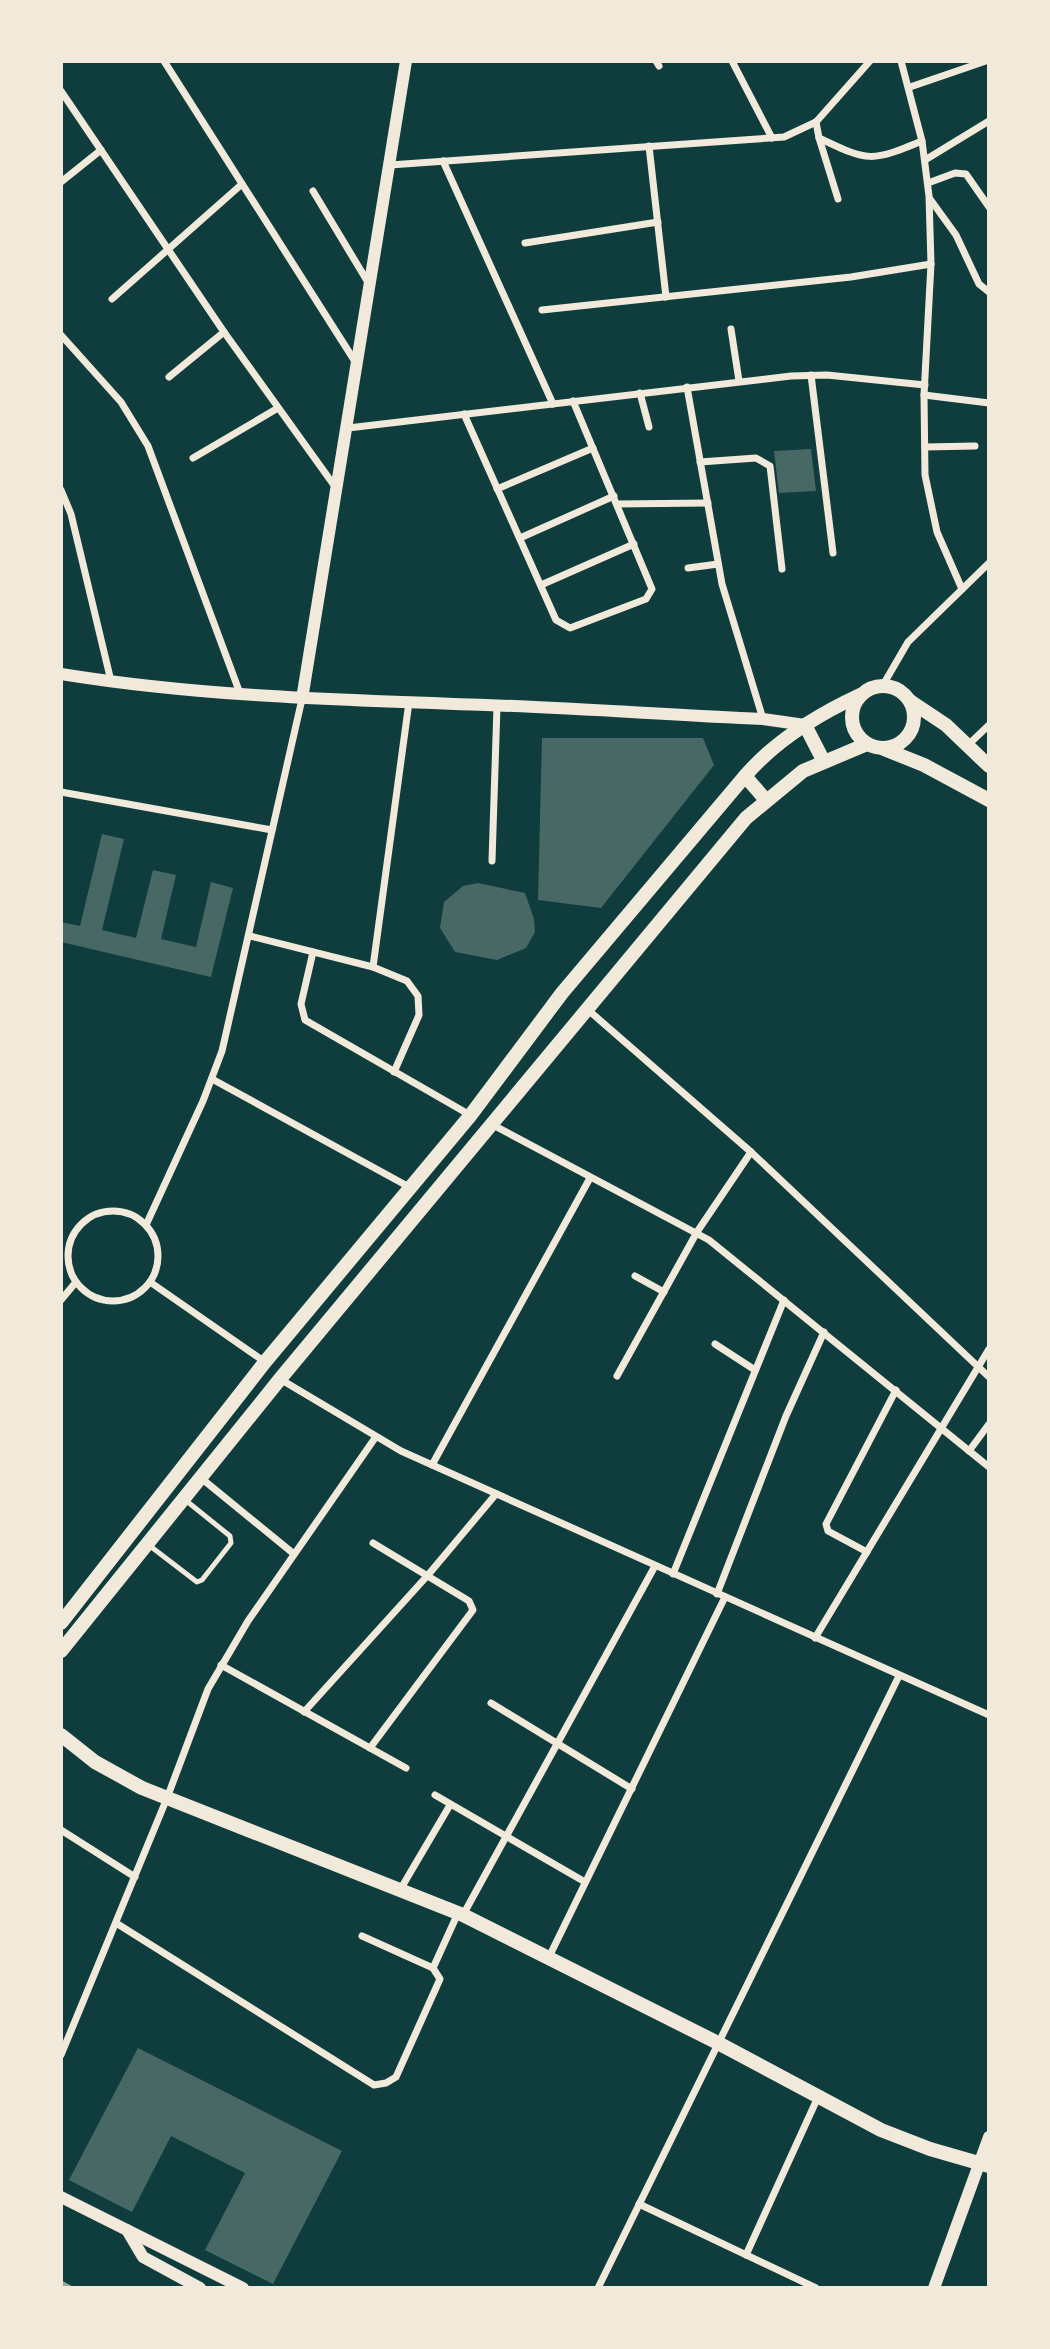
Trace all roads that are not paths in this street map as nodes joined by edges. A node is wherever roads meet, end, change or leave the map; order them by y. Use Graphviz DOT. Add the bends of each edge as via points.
graph roads {
  1 [pos="164,61"];
  2 [pos="406,61"];
  3 [pos="732,61"];
  4 [pos="870,61"];
  5 [pos="901,61"];
  6 [pos="986,61"];
  7 [pos="910,87"];
  8 [pos="61,91"];
  9 [pos="989,121"];
  10 [pos="816,122"];
  11 [pos="772,138"];
  12 [pos="819,138"];
  13 [pos="922,141"];
  14 [pos="649,146"];
  15 [pos="101,150"];
  16 [pos="925,160"];
  17 [pos="443,161"];
  18 [pos="390,165"];
  19 [pos="61,182"];
  20 [pos="928,183"];
  21 [pos="242,184"];
  22 [pos="313,191"];
  23 [pos="929,196"];
  24 [pos="838,199"];
  25 [pos="988,203"];
  26 [pos="658,222"];
  27 [pos="525,243"];
  28 [pos="169,249"];
  29 [pos="931,264"];
  30 [pos="370,286"];
  31 [pos="989,292"];
  32 [pos="666,297"];
  33 [pos="112,299"];
  34 [pos="542,310"];
  35 [pos="731,329"];
  36 [pos="224,332"];
  37 [pos="61,335"];
  38 [pos="356,363"];
  39 [pos="811,375"];
  40 [pos="169,377"];
  41 [pos="739,381"];
  42 [pos="925,386"];
  43 [pos="687,387"];
  44 [pos="640,393"];
  45 [pos="924,395"];
  46 [pos="573,401"];
  47 [pos="989,402"];
  48 [pos="553,404"];
  49 [pos="278,408"];
  50 [pos="464,414"];
  51 [pos="649,427"];
  52 [pos="348,428"];
  53 [pos="975,446"];
  54 [pos="925,447"];
  55 [pos="593,448"];
  56 [pos="193,458"];
  57 [pos="700,462"];
  58 [pos="498,489"];
  59 [pos="61,490"];
  60 [pos="338,491"];
  61 [pos="615,500"];
  62 [pos="708,503"];
  63 [pos="520,538"];
  64 [pos="634,544"];
  65 [pos="833,553"];
  66 [pos="989,563"];
  67 [pos="718,564"];
  68 [pos="688,569"];
  69 [pos="782,569"];
  70 [pos="541,584"];
  71 [pos="962,589"];
  72 [pos="61,674"];
  73 [pos="111,682"];
  74 [pos="883,685"];
  75 [pos="860,695"];
  76 [pos="241,696"];
  77 [pos="302,699"];
  78 [pos="910,701"];
  79 [pos="409,702"];
  80 [pos="497,706"];
  81 [pos="762,719"];
  82 [pos="805,725"];
  83 [pos="989,725"];
  84 [pos="867,744"];
  85 [pos="968,745"];
  86 [pos="883,748"];
  87 [pos="823,760"];
  88 [pos="989,766"];
  89 [pos="745,776"];
  90 [pos="61,792"];
  91 [pos="765,799"];
  92 [pos="989,800"];
  93 [pos="272,830"];
  94 [pos="492,861"];
  95 [pos="250,936"];
  96 [pos="313,952"];
  97 [pos="373,967"];
  98 [pos="586,1009"];
  99 [pos="394,1072"];
  100 [pos="212,1079"];
  101 [pos="470,1115"];
  102 [pos="494,1125"];
  103 [pos="751,1152"];
  104 [pos="590,1178"];
  105 [pos="411,1188"];
  106 [pos="146,1225"];
  107 [pos="697,1232"];
  108 [pos="65,1250"];
  109 [pos="635,1276"];
  110 [pos="76,1282"];
  111 [pos="150,1282"];
  112 [pos="664,1292"];
  113 [pos="61,1300"];
  114 [pos="784,1300"];
  115 [pos="824,1332"];
  116 [pos="715,1344"];
  117 [pos="989,1349"];
  118 [pos="265,1362"];
  119 [pos="978,1367"];
  120 [pos="755,1370"];
  121 [pos="617,1376"];
  122 [pos="989,1377"];
  123 [pos="280,1379"];
  124 [pos="896,1390"];
  125 [pos="989,1424"];
  126 [pos="941,1430"];
  127 [pos="374,1438"];
  128 [pos="969,1451"];
  129 [pos="432,1465"];
  130 [pos="989,1467"];
  131 [pos="200,1477"];
  132 [pos="496,1493"];
  133 [pos="184,1498"];
  134 [pos="147,1544"];
  135 [pos="373,1544"];
  136 [pos="867,1552"];
  137 [pos="294,1554"];
  138 [pos="655,1566"];
  139 [pos="673,1574"];
  140 [pos="428,1575"];
  141 [pos="721,1596"];
  142 [pos="61,1623"];
  143 [pos="815,1638"];
  144 [pos="61,1651"];
  145 [pos="220,1665"];
  146 [pos="899,1676"];
  147 [pos="491,1703"];
  148 [pos="304,1712"];
  149 [pos="989,1715"];
  150 [pos="61,1735"];
  151 [pos="558,1744"];
  152 [pos="370,1748"];
  153 [pos="406,1768"];
  154 [pos="632,1789"];
  155 [pos="435,1795"];
  156 [pos="167,1798"];
  157 [pos="450,1805"];
  158 [pos="61,1830"];
  159 [pos="506,1837"];
  160 [pos="135,1877"];
  161 [pos="585,1882"];
  162 [pos="400,1890"];
  163 [pos="460,1914"];
  164 [pos="116,1923"];
  165 [pos="362,1937"];
  166 [pos="549,1957"];
  167 [pos="433,1968"];
  168 [pos="718,2043"];
  169 [pos="61,2055"];
  170 [pos="818,2097"];
  171 [pos="989,2137"];
  172 [pos="985,2165"];
  173 [pos="61,2197"];
  174 [pos="639,2204"];
  175 [pos="127,2230"];
  176 [pos="746,2255"];
  177 [pos="200,2288"];
  178 [pos="243,2288"];
  179 [pos="598,2288"];
  180 [pos="816,2288"];
  181 [pos="934,2288"];
  1 -- 21 [label="street"];
  2 -- 18 [label="street"];
  3 -- 11 [label="street"];
  4 -- 10 [label="street"];
  5 -- 7 [label="street"];
  6 -- 7 [label="street"];
  7 -- 13 [label="street"];
  8 -- 15 [label="street"];
  9 -- 16 [label="street"];
  10 -- 11 [label="street" via="796,134"];
  10 -- 12 [label="street"];
  11 -- 14 [label="street"];
  12 -- 13 [label="street" via="872,158"];
  12 -- 24 [label="street"];
  13 -- 16 [label="street"];
  14 -- 17 [label="street"];
  14 -- 26 [label="street"];
  15 -- 19 [label="street"];
  15 -- 28 [label="street"];
  16 -- 20 [label="street"];
  17 -- 18 [label="street"];
  17 -- 48 [label="street"];
  18 -- 30 [label="street"];
  20 -- 23 [label="street"];
  20 -- 25 [label="street" via="955,173 966,174"];
  21 -- 28 [label="street"];
  21 -- 38 [label="street"];
  22 -- 30 [label="street"];
  23 -- 29 [label="street"];
  23 -- 31 [label="street" via="956,235 979,284"];
  26 -- 27 [label="street"];
  26 -- 32 [label="street"];
  28 -- 33 [label="street"];
  28 -- 36 [label="street"];
  29 -- 32 [label="street" via="851,278"];
  29 -- 42 [label="street"];
  30 -- 38 [label="street"];
  32 -- 34 [label="street"];
  35 -- 41 [label="street"];
  36 -- 40 [label="street"];
  36 -- 49 [label="street"];
  37 -- 76 [label="street" via="121,402 148,446"];
  38 -- 52 [label="street"];
  39 -- 41 [label="street"];
  39 -- 42 [label="street"];
  39 -- 65 [label="street"];
  41 -- 43 [label="street"];
  42 -- 45 [label="street"];
  43 -- 44 [label="street"];
  43 -- 57 [label="street"];
  44 -- 46 [label="street"];
  44 -- 51 [label="street"];
  45 -- 47 [label="street"];
  45 -- 54 [label="street"];
  46 -- 48 [label="street"];
  46 -- 55 [label="street"];
  48 -- 50 [label="street"];
  49 -- 56 [label="street"];
  49 -- 60 [label="street"];
  50 -- 52 [label="street"];
  50 -- 58 [label="street"];
  52 -- 60 [label="street"];
  53 -- 54 [label="street"];
  54 -- 71 [label="street" via="929,504"];
  55 -- 58 [label="street"];
  55 -- 61 [label="street"];
  57 -- 62 [label="street"];
  57 -- 69 [label="street" via="756,458 769,466"];
  58 -- 63 [label="street"];
  59 -- 73 [label="street" via="71,514"];
  60 -- 77 [label="street"];
  61 -- 62 [label="street"];
  61 -- 63 [label="street"];
  61 -- 64 [label="street"];
  62 -- 67 [label="street"];
  63 -- 70 [label="street"];
  64 -- 70 [label="street"];
  64 -- 70 [label="street" via="652,584 649,596 575,627 560,624"];
  66 -- 71 [label="street"];
  67 -- 68 [label="street"];
  67 -- 81 [label="street"];
  71 -- 74 [label="street" via="908,642"];
  72 -- 73 [label="street"];
  73 -- 76 [label="street"];
  74 -- 75 [label="main road"];
  74 -- 78 [label="main road" via="899,689"];
  75 -- 82 [label="main road"];
  75 -- 84 [label="main road" via="852,721"];
  76 -- 77 [label="street"];
  77 -- 79 [label="street"];
  77 -- 93 [label="street"];
  78 -- 85 [label="main road"];
  78 -- 86 [label="main road" via="915,719 908,736"];
  79 -- 80 [label="street"];
  79 -- 97 [label="street"];
  80 -- 81 [label="street"];
  80 -- 94 [label="street"];
  81 -- 82 [label="street"];
  82 -- 87 [label="main road"];
  82 -- 89 [label="main road"];
  83 -- 85 [label="street"];
  84 -- 86 [label="main road"];
  84 -- 87 [label="main road"];
  85 -- 88 [label="main road"];
  86 -- 92 [label="main road"];
  87 -- 91 [label="main road"];
  89 -- 91 [label="main road"];
  89 -- 101 [label="main road" via="562,993"];
  90 -- 93 [label="street"];
  91 -- 98 [label="main road"];
  93 -- 95 [label="street"];
  95 -- 96 [label="street"];
  95 -- 100 [label="street"];
  96 -- 97 [label="street"];
  96 -- 99 [label="street" via="302,1015"];
  97 -- 99 [label="street" via="407,981 419,1006"];
  98 -- 102 [label="main road"];
  98 -- 103 [label="street"];
  99 -- 101 [label="street"];
  100 -- 105 [label="street"];
  100 -- 106 [label="street"];
  101 -- 105 [label="main road"];
  102 -- 104 [label="street"];
  102 -- 123 [label="main road"];
  103 -- 107 [label="street"];
  103 -- 119 [label="street"];
  104 -- 107 [label="street"];
  104 -- 129 [label="street"];
  105 -- 118 [label="main road"];
  106 -- 108 [label="street" via="134,1216 106,1212 81,1225"];
  106 -- 111 [label="street" via="158,1259"];
  107 -- 112 [label="street"];
  107 -- 114 [label="street"];
  108 -- 110 [label="street"];
  109 -- 112 [label="street"];
  110 -- 111 [label="street" via="95,1298 119,1301"];
  110 -- 113 [label="street"];
  111 -- 118 [label="street"];
  112 -- 121 [label="street"];
  114 -- 115 [label="street"];
  114 -- 120 [label="street"];
  115 -- 124 [label="street"];
  115 -- 141 [label="street" via="786,1416"];
  116 -- 120 [label="street"];
  117 -- 119 [label="street"];
  118 -- 142 [label="main road"];
  119 -- 122 [label="street"];
  119 -- 126 [label="street"];
  120 -- 139 [label="street"];
  123 -- 127 [label="street"];
  123 -- 131 [label="main road"];
  124 -- 126 [label="street"];
  124 -- 136 [label="street" via="826,1524 828,1531"];
  125 -- 128 [label="street"];
  126 -- 128 [label="street"];
  126 -- 136 [label="street"];
  127 -- 129 [label="street"];
  127 -- 137 [label="street"];
  128 -- 130 [label="street"];
  129 -- 132 [label="street"];
  131 -- 133 [label="main road"];
  131 -- 137 [label="street"];
  132 -- 138 [label="street"];
  132 -- 140 [label="street"];
  133 -- 134 [label="main road"];
  133 -- 134 [label="lane" via="231,1538 202,1580 195,1581"];
  134 -- 144 [label="main road"];
  135 -- 140 [label="street"];
  136 -- 143 [label="street"];
  137 -- 145 [label="street"];
  138 -- 139 [label="street"];
  138 -- 151 [label="street"];
  139 -- 141 [label="street"];
  140 -- 148 [label="street"];
  140 -- 152 [label="street" via="468,1601 473,1611"];
  141 -- 143 [label="street"];
  141 -- 154 [label="street"];
  143 -- 146 [label="street"];
  145 -- 148 [label="street"];
  145 -- 156 [label="street"];
  146 -- 149 [label="street"];
  146 -- 168 [label="street"];
  147 -- 151 [label="street"];
  148 -- 152 [label="street"];
  150 -- 156 [label="main road" via="118,1776"];
  151 -- 154 [label="street"];
  151 -- 159 [label="street"];
  152 -- 153 [label="street"];
  154 -- 161 [label="street"];
  155 -- 157 [label="street"];
  156 -- 160 [label="street"];
  156 -- 162 [label="main road"];
  157 -- 159 [label="street"];
  157 -- 162 [label="street"];
  158 -- 160 [label="street"];
  159 -- 161 [label="street"];
  159 -- 163 [label="street"];
  160 -- 164 [label="street"];
  161 -- 166 [label="street"];
  162 -- 163 [label="main road"];
  163 -- 166 [label="main road"];
  163 -- 167 [label="street"];
  164 -- 167 [label="street" via="374,2085 396,2077 440,1983"];
  164 -- 169 [label="street"];
  165 -- 167 [label="street"];
  166 -- 168 [label="main road"];
  168 -- 170 [label="main road"];
  168 -- 174 [label="street"];
  170 -- 172 [label="main road" via="905,2140"];
  170 -- 176 [label="street"];
  171 -- 172 [label="street"];
  172 -- 181 [label="street"];
  173 -- 175 [label="street"];
  174 -- 176 [label="street"];
  174 -- 179 [label="street"];
  175 -- 177 [label="street" via="143,2257"];
  175 -- 178 [label="street"];
  176 -- 180 [label="street"];
}
